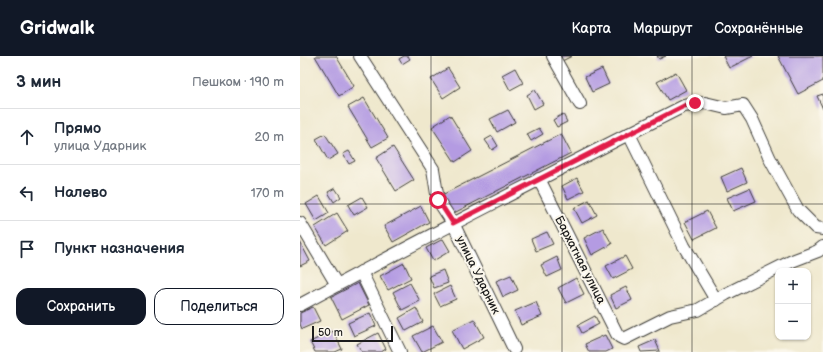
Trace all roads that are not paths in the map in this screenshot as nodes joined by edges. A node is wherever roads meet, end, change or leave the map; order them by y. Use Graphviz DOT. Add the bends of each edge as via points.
graph roads {
  1 [pos="360,56"];
  2 [pos="553,56"];
  3 [pos="580,104"];
  4 [pos="629,134"];
  5 [pos="539,179"];
  6 [pos="300,223"];
  7 [pos="453,223"];
  8 [pos="823,229"];
  9 [pos="823,247"];
  10 [pos="361,272"];
  11 [pos="337,285"];
  12 [pos="716,300"];
  13 [pos="300,305"];
  14 [pos="514,349"];
  15 [pos="400,352"];
  1 -- 7 [label="street, улица Ударник" via="433,169 438,200"];
  2 -- 3 [label="street"];
  4 -- 5 [label="street"];
  4 -- 8 [label="street" via="684,106 705,103 726,108 743,105 798,210 816,228"];
  4 -- 12 [label="street" via="684,246"];
  5 -- 7 [label="street"];
  5 -- 12 [label="street, Бархатная улица" via="620,337 624,339 670,316 698,310"];
  6 -- 11 [label="street"];
  7 -- 10 [label="street"];
  7 -- 14 [label="street, улица Ударник"];
  9 -- 12 [label="street"];
  10 -- 11 [label="street"];
  10 -- 15 [label="street"];
  11 -- 13 [label="street"];
}
